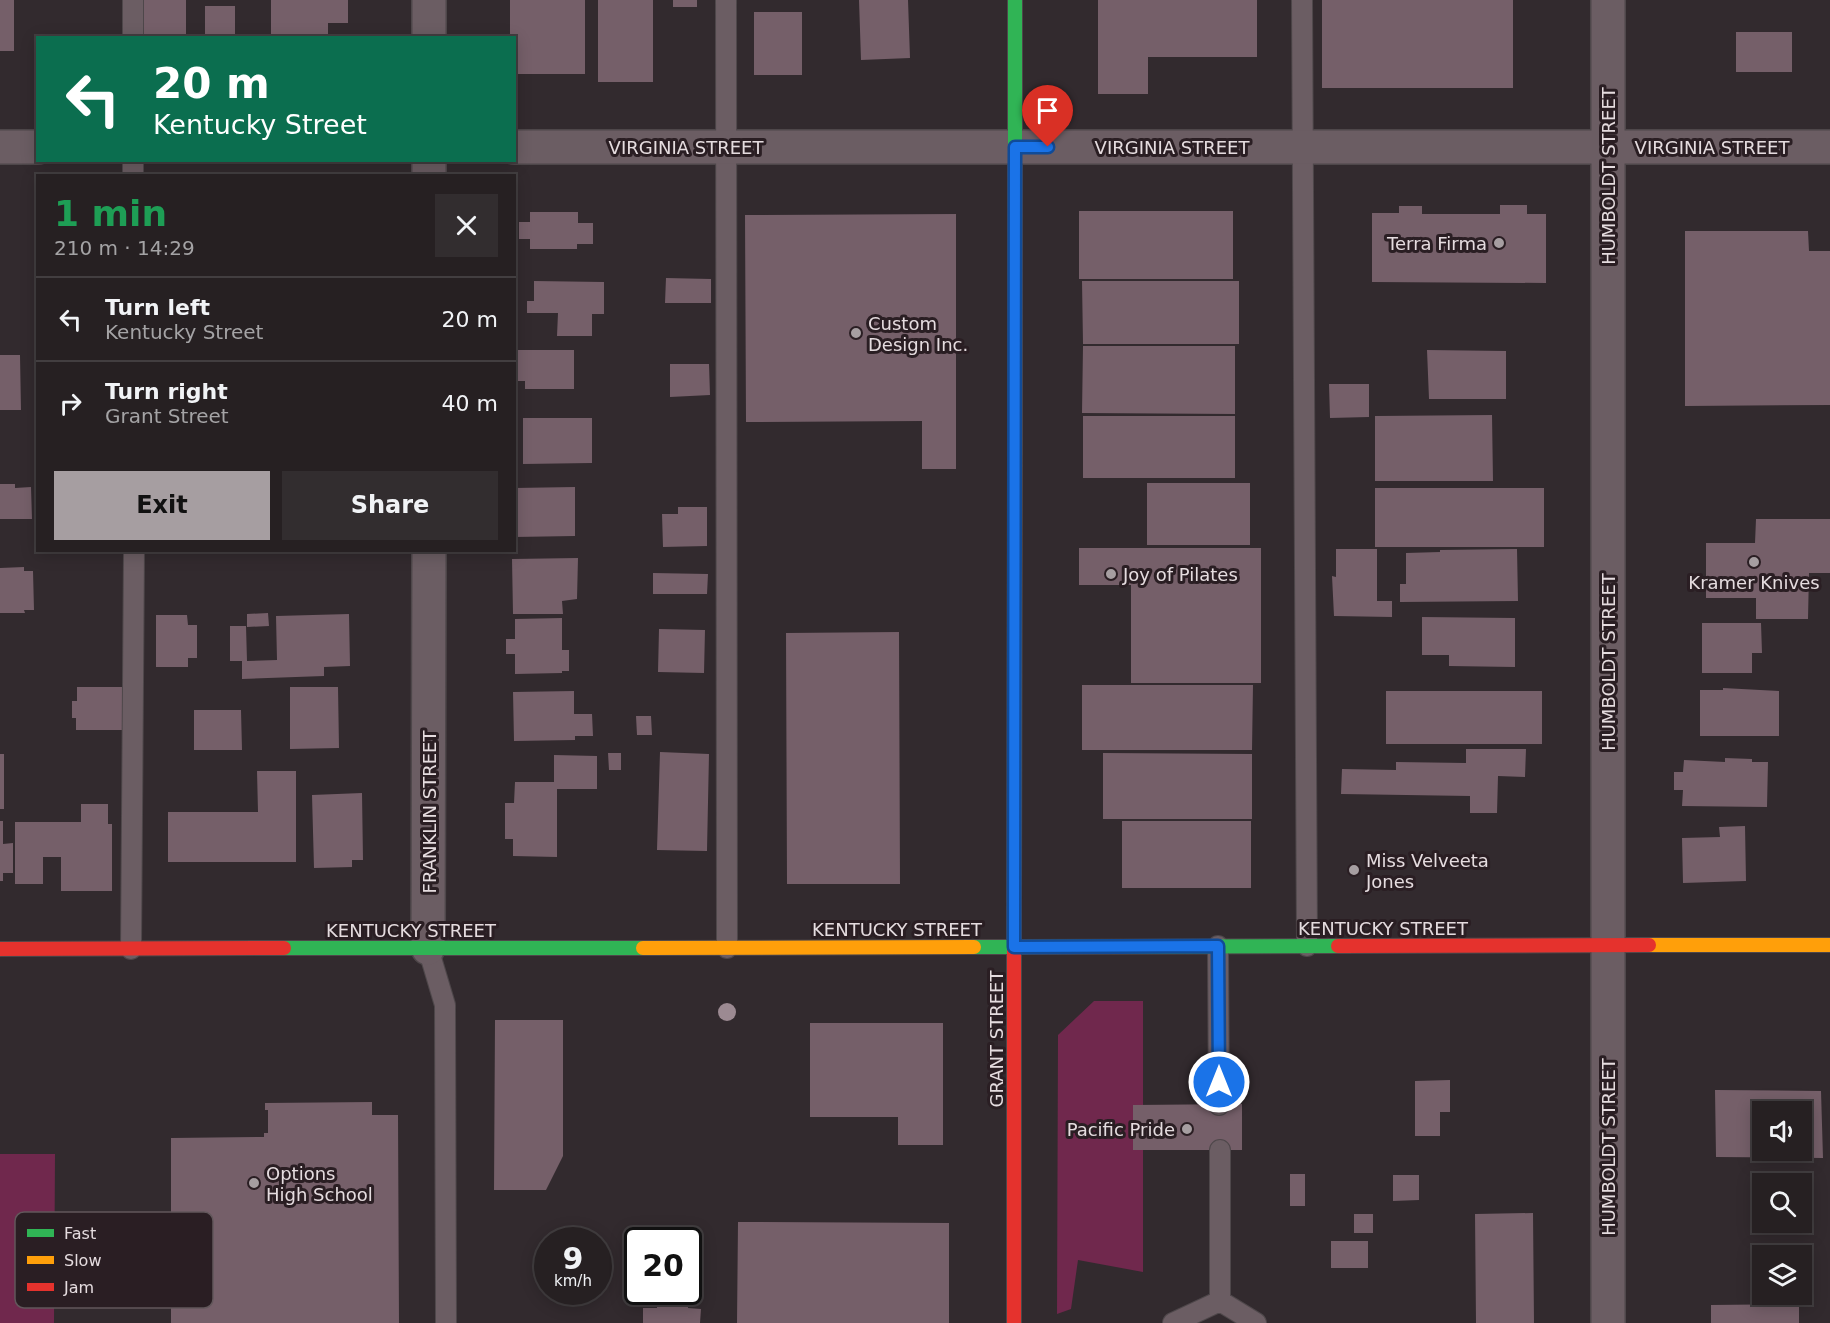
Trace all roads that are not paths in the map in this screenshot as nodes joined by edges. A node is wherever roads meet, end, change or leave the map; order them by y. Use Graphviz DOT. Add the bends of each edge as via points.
graph roads {
  1 [pos="133,0"];
  2 [pos="429,0"];
  3 [pos="726,0"];
  4 [pos="1015,0"];
  5 [pos="1302,0"];
  6 [pos="1608,0"];
  7 [pos="133,36"];
  8 [pos="429,36"];
  9 [pos="0,147"];
  10 [pos="36,147"];
  11 [pos="516,147"];
  12 [pos="726,147"];
  13 [pos="1015,147"];
  14 [pos="1303,147"];
  15 [pos="1608,147"];
  16 [pos="1830,147"];
  17 [pos="134,552"];
  18 [pos="429,552"];
  19 [pos="1608,945"];
  20 [pos="1830,945"];
  21 [pos="1218,946"];
  22 [pos="1307,946"];
  23 [pos="1014,947"];
  24 [pos="428,948"];
  25 [pos="726,948"];
  26 [pos="0,949"];
  27 [pos="131,949"];
  28 [pos="1219,1105"];
  29 [pos="1220,1150"];
  30 [pos="1220,1301"];
  31 [pos="446,1323"];
  32 [pos="1014,1323"];
  33 [pos="1173,1323"];
  34 [pos="1256,1323"];
  35 [pos="1608,1323"];
  1 -- 7 [label="lane"];
  2 -- 8 [label="street"];
  3 -- 12 [label="lane"];
  4 -- 13 [label="street, GRANT STREET"];
  5 -- 14 [label="lane"];
  6 -- 15 [label="street, HUMBOLDT STREET"];
  9 -- 10 [label="street"];
  11 -- 12 [label="street, VIRGINIA STREET"];
  12 -- 13 [label="street, VIRGINIA STREET"];
  12 -- 25 [label="lane"];
  13 -- 14 [label="street, VIRGINIA STREET"];
  13 -- 23 [label="street, GRANT STREET"];
  14 -- 15 [label="street, VIRGINIA STREET"];
  14 -- 22 [label="lane"];
  15 -- 16 [label="street, VIRGINIA STREET"];
  15 -- 19 [label="street, HUMBOLDT STREET"];
  17 -- 27 [label="lane"];
  18 -- 24 [label="street, FRANKLIN STREET"];
  19 -- 20 [label="street, KENTUCKY STREET"];
  19 -- 22 [label="street, KENTUCKY STREET"];
  19 -- 35 [label="street, HUMBOLDT STREET"];
  21 -- 22 [label="street, KENTUCKY STREET"];
  21 -- 23 [label="street, KENTUCKY STREET"];
  21 -- 28 [label="lane"];
  23 -- 25 [label="street, KENTUCKY STREET"];
  23 -- 32 [label="street, GRANT STREET"];
  24 -- 25 [label="street, KENTUCKY STREET"];
  24 -- 27 [label="street, KENTUCKY STREET"];
  24 -- 31 [label="lane, FRANKLIN STREET" via="446,1005"];
  26 -- 27 [label="street, KENTUCKY STREET"];
  29 -- 30 [label="lane"];
  30 -- 33 [label="lane"];
  30 -- 34 [label="lane"];
}
